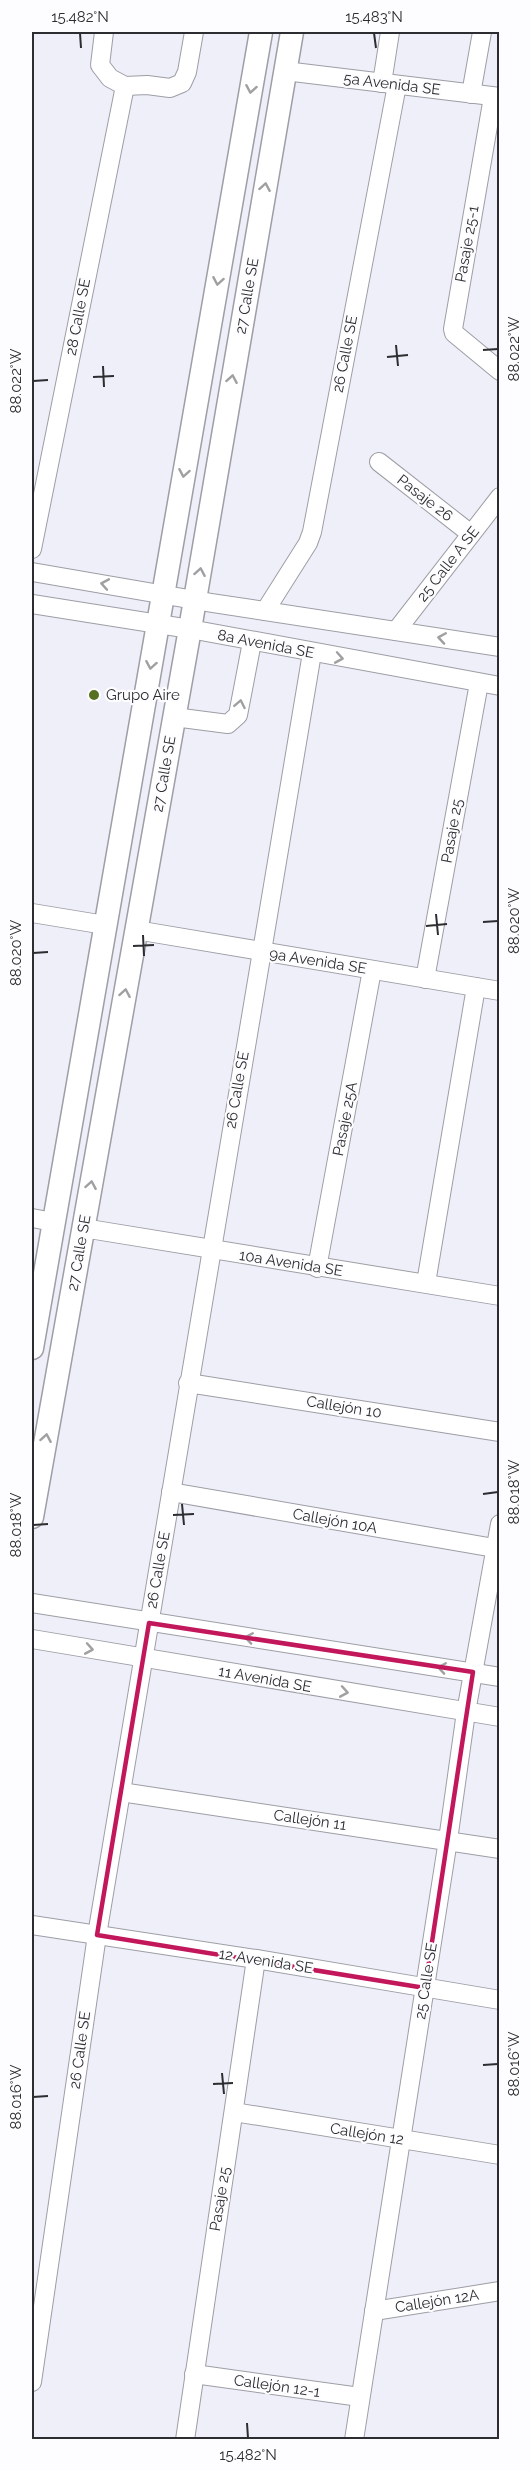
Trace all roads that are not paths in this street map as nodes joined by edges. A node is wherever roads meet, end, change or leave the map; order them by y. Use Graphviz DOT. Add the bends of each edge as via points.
graph roads {
  1 [pos="104,32"];
  2 [pos="194,32"];
  3 [pos="261,32"];
  4 [pos="292,32"];
  5 [pos="390,32"];
  6 [pos="482,32"];
  7 [pos="285,71"];
  8 [pos="389,84"];
  9 [pos="125,86"];
  10 [pos="471,94"];
  11 [pos="496,97"];
  12 [pos="500,371"];
  13 [pos="379,462"];
  14 [pos="500,497"];
  15 [pos="471,534"];
  16 [pos="32,549"];
  17 [pos="32,572"];
  18 [pos="163,594"];
  19 [pos="195,600"];
  20 [pos="32,604"];
  21 [pos="264,611"];
  22 [pos="158,624"];
  23 [pos="190,629"];
  24 [pos="396,631"];
  25 [pos="252,642"];
  26 [pos="500,647"];
  27 [pos="312,653"];
  28 [pos="478,683"];
  29 [pos="500,686"];
  30 [pos="174,717"];
  31 [pos="32,914"];
  32 [pos="105,925"];
  33 [pos="136,930"];
  34 [pos="261,951"];
  35 [pos="372,970"];
  36 [pos="425,979"];
  37 [pos="476,987"];
  38 [pos="500,991"];
  39 [pos="42,1220"];
  40 [pos="83,1228"];
  41 [pos="210,1249"];
  42 [pos="317,1268"];
  43 [pos="426,1283"];
  44 [pos="500,1296"];
  45 [pos="32,1348"];
  46 [pos="188,1383"];
  47 [pos="500,1432"];
  48 [pos="171,1492"];
  49 [pos="32,1517"];
  50 [pos="500,1524"];
  51 [pos="497,1549"];
  52 [pos="32,1603"];
  53 [pos="149,1623"];
  54 [pos="32,1639"];
  55 [pos="142,1658"];
  56 [pos="473,1672"];
  57 [pos="500,1677"];
  58 [pos="466,1712"];
  59 [pos="500,1718"];
  60 [pos="121,1792"];
  61 [pos="448,1840"];
  62 [pos="500,1849"];
  63 [pos="32,1925"];
  64 [pos="97,1935"];
  65 [pos="256,1959"];
  66 [pos="425,1988"];
  67 [pos="500,2000"];
  68 [pos="234,2112"];
  69 [pos="401,2139"];
  70 [pos="500,2155"];
  71 [pos="500,2291"];
  72 [pos="374,2311"];
  73 [pos="194,2374"];
  74 [pos="32,2382"];
  75 [pos="360,2397"];
  76 [pos="184,2439"];
  77 [pos="354,2439"];
  1 -- 9 [label="street" via="101,68"];
  2 -- 9 [label="street" via="182,84 170,88"];
  3 -- 18 [label="main road, 27 Calle SE, one-way"];
  4 -- 7 [label="main road, 27 Calle SE"];
  5 -- 8 [label="street, 26 Calle SE"];
  6 -- 10 [label="street"];
  7 -- 8 [label="street, 5a Avenida SE"];
  19 -- 7 [label="main road, 27 Calle SE, one-way"];
  8 -- 10 [label="street, 5a Avenida SE"];
  8 -- 21 [label="street, 26 Calle SE" via="312,532"];
  9 -- 16 [label="street, 28 Calle SE"];
  10 -- 11 [label="street, 5a Avenida SE"];
  11 -- 12 [label="street, Pasaje 25-1" via="453,329"];
  13 -- 15 [label="street, Pasaje 26"];
  14 -- 15 [label="street, 25 Calle A SE"];
  15 -- 24 [label="street, 25 Calle A SE"];
  18 -- 17 [label="street, 8a Avenida SE, one-way"];
  18 -- 19 [label="street, 8a Avenida SE"];
  18 -- 22 [label="main road, 27 Calle SE"];
  19 -- 21 [label="street, 8a Avenida SE"];
  19 -- 23 [label="main road, 27 Calle SE"];
  20 -- 22 [label="street, 8a Avenida SE"];
  21 -- 24 [label="street, 8a Avenida SE"];
  22 -- 23 [label="street, 8a Avenida SE"];
  22 -- 32 [label="main road, 27 Calle SE, one-way"];
  23 -- 25 [label="street, 8a Avenida SE"];
  23 -- 30 [label="main road, 27 Calle SE"];
  26 -- 24 [label="street, 8a Avenida SE, one-way"];
  25 -- 27 [label="street, 8a Avenida SE"];
  30 -- 25 [label="street, one-way" via="228,724 238,715"];
  27 -- 28 [label="street, 8a Avenida SE, one-way"];
  27 -- 34 [label="street, 26 Calle SE"];
  28 -- 29 [label="street, 8a Avenida SE"];
  28 -- 36 [label="street, Pasaje 25"];
  30 -- 33 [label="main road, 27 Calle SE"];
  31 -- 32 [label="street"];
  32 -- 39 [label="main road, 27 Calle SE"];
  33 -- 34 [label="street, 9a Avenida SE"];
  40 -- 33 [label="main road, 27 Calle SE, one-way"];
  34 -- 35 [label="street, 9a Avenida SE"];
  34 -- 41 [label="street, 26 Calle SE"];
  35 -- 36 [label="street, 9a Avenida SE"];
  35 -- 42 [label="street, Pasaje 25A"];
  36 -- 37 [label="street, 9a Avenida SE"];
  37 -- 38 [label="street, 9a Avenida SE"];
  37 -- 43 [label="street"];
  39 -- 45 [label="main road, 27 Calle SE"];
  40 -- 41 [label="street, 10a Avenida SE"];
  49 -- 40 [label="main road, 27 Calle SE, one-way"];
  41 -- 42 [label="street, 10a Avenida SE"];
  41 -- 46 [label="street, 26 Calle SE"];
  42 -- 43 [label="street, 10a Avenida SE"];
  43 -- 44 [label="street, 10a Avenida SE"];
  46 -- 47 [label="street, Callejón 10"];
  46 -- 48 [label="street, 26 Calle SE"];
  48 -- 51 [label="street, Callejón 10A"];
  48 -- 53 [label="street, 26 Calle SE"];
  50 -- 51 [label="street, 25 Calle SE"];
  51 -- 56 [label="street, 25 Calle SE"];
  52 -- 53 [label="street"];
  53 -- 55 [label="street, 26 Calle SE"];
  56 -- 53 [label="street, one-way"];
  54 -- 55 [label="street, 11 Avenida SE, one-way"];
  55 -- 58 [label="street, 11 Avenida SE, one-way"];
  55 -- 60 [label="street, 26 Calle SE"];
  56 -- 57 [label="street"];
  56 -- 58 [label="street, 25 Calle SE"];
  58 -- 59 [label="street, 11 Avenida SE"];
  58 -- 61 [label="street, 25 Calle SE"];
  60 -- 61 [label="street, Callejón 11"];
  60 -- 64 [label="street, 26 Calle SE"];
  61 -- 62 [label="street, Callejón 11"];
  61 -- 66 [label="street, 25 Calle SE"];
  63 -- 64 [label="street, 12 Avenida SE"];
  64 -- 65 [label="street, 12 Avenida SE"];
  64 -- 74 [label="street, 26 Calle SE"];
  65 -- 66 [label="street, 12 Avenida SE"];
  65 -- 68 [label="street, Pasaje 25"];
  66 -- 67 [label="street, 12 Avenida SE"];
  66 -- 69 [label="street, 25 Calle SE"];
  68 -- 69 [label="street, Callejón 12"];
  68 -- 73 [label="street, Pasaje 25"];
  69 -- 70 [label="street, Callejón 12"];
  69 -- 72 [label="street, 25 Calle SE"];
  71 -- 72 [label="street, Callejón 12A"];
  72 -- 75 [label="street, 25 Calle SE"];
  73 -- 75 [label="street, Callejón 12-1"];
  73 -- 76 [label="street, Pasaje 25"];
  75 -- 77 [label="street, 25 Calle SE"];
}
